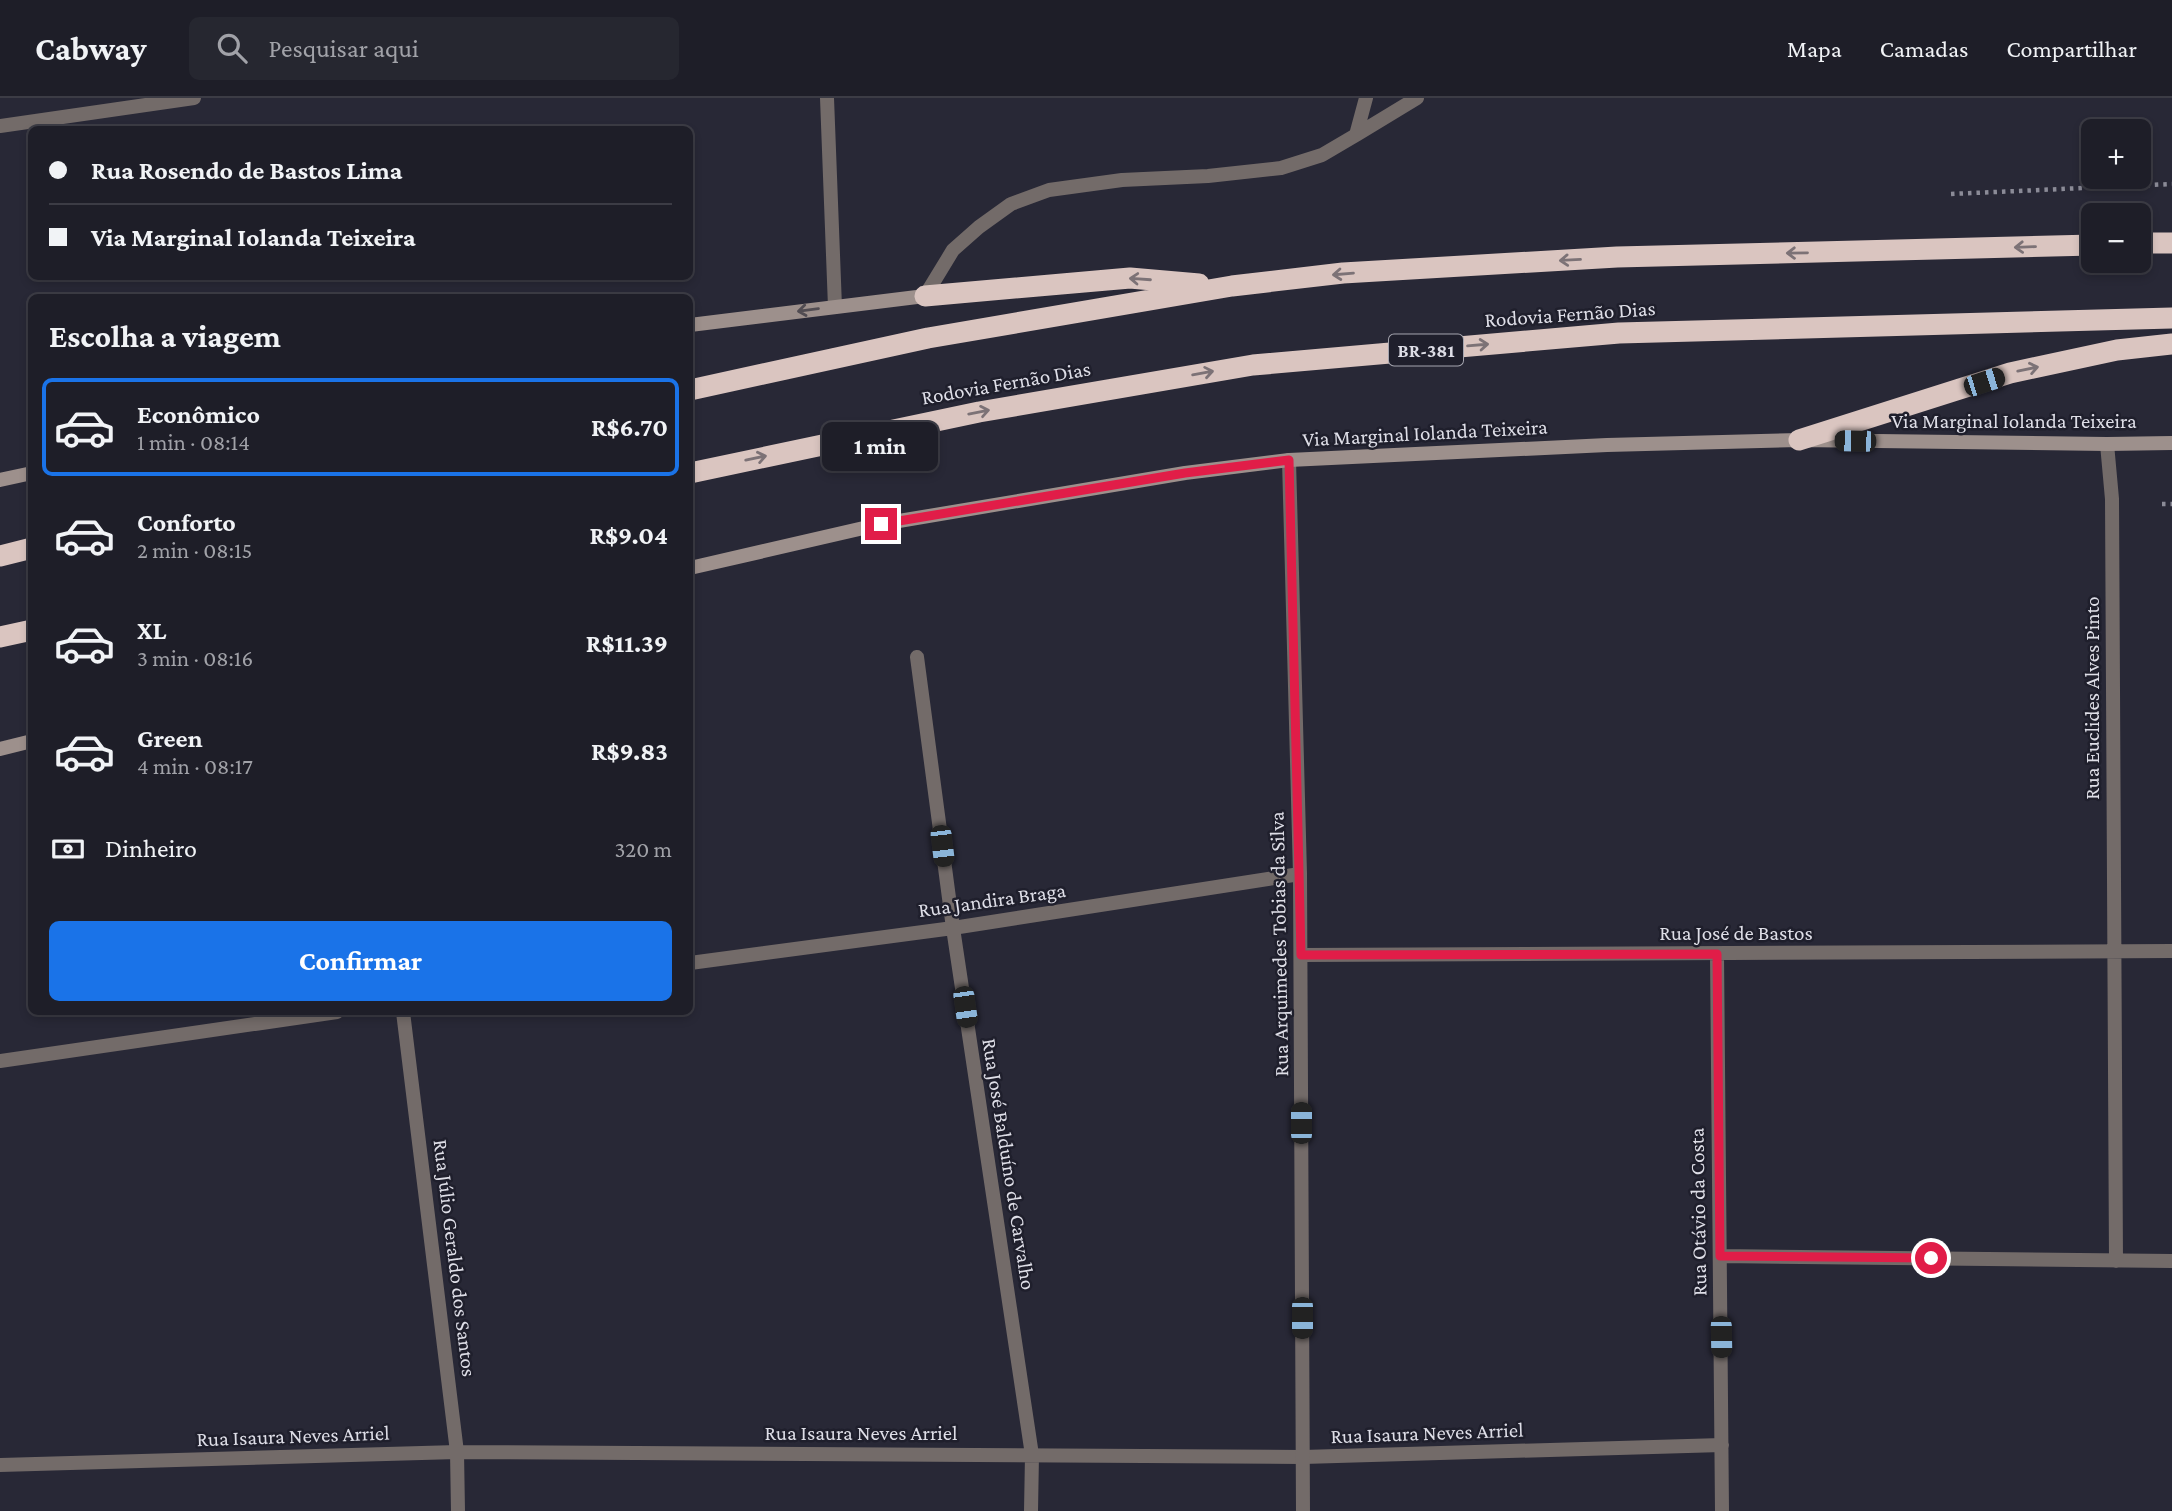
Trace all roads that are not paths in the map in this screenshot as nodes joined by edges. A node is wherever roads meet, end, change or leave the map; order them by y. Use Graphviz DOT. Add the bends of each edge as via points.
graph roads {
  1 [pos="194,98"];
  2 [pos="827,98"];
  3 [pos="1366,98"];
  4 [pos="1417,98"];
  5 [pos="0,127"];
  6 [pos="1356,135"];
  7 [pos="2151,243"];
  8 [pos="2172,243"];
  9 [pos="2081,245"];
  10 [pos="1233,286"];
  11 [pos="925,296"];
  12 [pos="835,307"];
  13 [pos="2172,318"];
  14 [pos="693,325"];
  15 [pos="2172,344"];
  16 [pos="693,389"];
  17 [pos="1799,440"];
  18 [pos="2172,443"];
  19 [pos="2107,444"];
  20 [pos="1289,460"];
  21 [pos="693,472"];
  22 [pos="28,474"];
  23 [pos="0,480"];
  24 [pos="28,549"];
  25 [pos="0,556"];
  26 [pos="693,567"];
  27 [pos="28,631"];
  28 [pos="0,637"];
  29 [pos="917,657"];
  30 [pos="28,742"];
  31 [pos="0,749"];
  32 [pos="1300,874"];
  33 [pos="953,928"];
  34 [pos="2172,951"];
  35 [pos="2114,952"];
  36 [pos="1717,954"];
  37 [pos="1301,955"];
  38 [pos="693,963"];
  39 [pos="316,1015"];
  40 [pos="403,1015"];
  41 [pos="0,1061"];
  42 [pos="1720,1256"];
  43 [pos="2116,1261"];
  44 [pos="2172,1261"];
  45 [pos="1722,1445"];
  46 [pos="457,1452"];
  47 [pos="1032,1455"];
  48 [pos="1303,1457"];
  49 [pos="0,1465"];
  50 [pos="458,1511"];
  51 [pos="1031,1511"];
  52 [pos="1303,1511"];
  53 [pos="1722,1511"];
  1 -- 5 [label="street"];
  2 -- 12 [label="street"];
  3 -- 6 [label="street"];
  4 -- 6 [label="street"];
  6 -- 11 [label="street" via="1322,155 1281,168 1122,180 1049,190 1011,204 953,250"];
  7 -- 8 [label="highway"];
  9 -- 10 [label="highway, one-way" via="1617,257 1343,274"];
  10 -- 11 [label="highway, one-way" via="1129,278"];
  10 -- 16 [label="highway" via="928,338"];
  11 -- 12 [label="main road"];
  12 -- 14 [label="main road, one-way"];
  21 -- 13 [label="highway, Rodovia Fernão Dias / BR-381, one-way" via="979,412 1253,365 1619,333"];
  17 -- 15 [label="highway, one-way" via="2010,373 2117,350"];
  17 -- 19 [label="main road, Via Marginal Iolanda Teixeira"];
  17 -- 20 [label="main road, Via Marginal Iolanda Teixeira"];
  18 -- 19 [label="main road, Via Marginal Iolanda Teixeira"];
  19 -- 35 [label="street, Rua Euclides Alves Pinto" via="2112,499"];
  20 -- 26 [label="main road, Via Marginal Iolanda Teixeira" via="881,524"];
  20 -- 32 [label="street, Rua Arquimedes Tobias da Silva"];
  22 -- 23 [label="main road"];
  24 -- 25 [label="highway"];
  27 -- 28 [label="highway"];
  29 -- 33 [label="street, Rua José Balduíno de Carvalho"];
  30 -- 31 [label="main road"];
  32 -- 33 [label="street, Rua Jandira Braga"];
  32 -- 37 [label="street, Rua Arquimedes Tobias da Silva"];
  33 -- 38 [label="street, Rua Jandira Braga"];
  33 -- 47 [label="street, Rua José Balduíno de Carvalho"];
  34 -- 35 [label="street, Rua José de Bastos"];
  35 -- 36 [label="street, Rua José de Bastos"];
  35 -- 43 [label="street, Rua Euclides Alves Pinto"];
  36 -- 37 [label="street, Rua José de Bastos"];
  36 -- 42 [label="street, Rua Otávio da Costa"];
  37 -- 48 [label="street, Rua Arquimedes Tobias da Silva"];
  39 -- 41 [label="street"];
  40 -- 46 [label="street, Rua Júlio Geraldo dos Santos"];
  42 -- 43 [label="street"];
  42 -- 45 [label="street, Rua Otávio da Costa"];
  43 -- 44 [label="street"];
  45 -- 48 [label="street, Rua Isaura Neves Arriel"];
  45 -- 53 [label="street, Rua Otávio da Costa"];
  46 -- 47 [label="street, Rua Isaura Neves Arriel"];
  46 -- 49 [label="street, Rua Isaura Neves Arriel"];
  46 -- 50 [label="street, Rua Júlio Geraldo dos Santos"];
  47 -- 48 [label="street, Rua Isaura Neves Arriel"];
  47 -- 51 [label="street, Rua José Balduíno de Carvalho"];
  48 -- 52 [label="street, Rua Arquimedes Tobias da Silva"];
}
